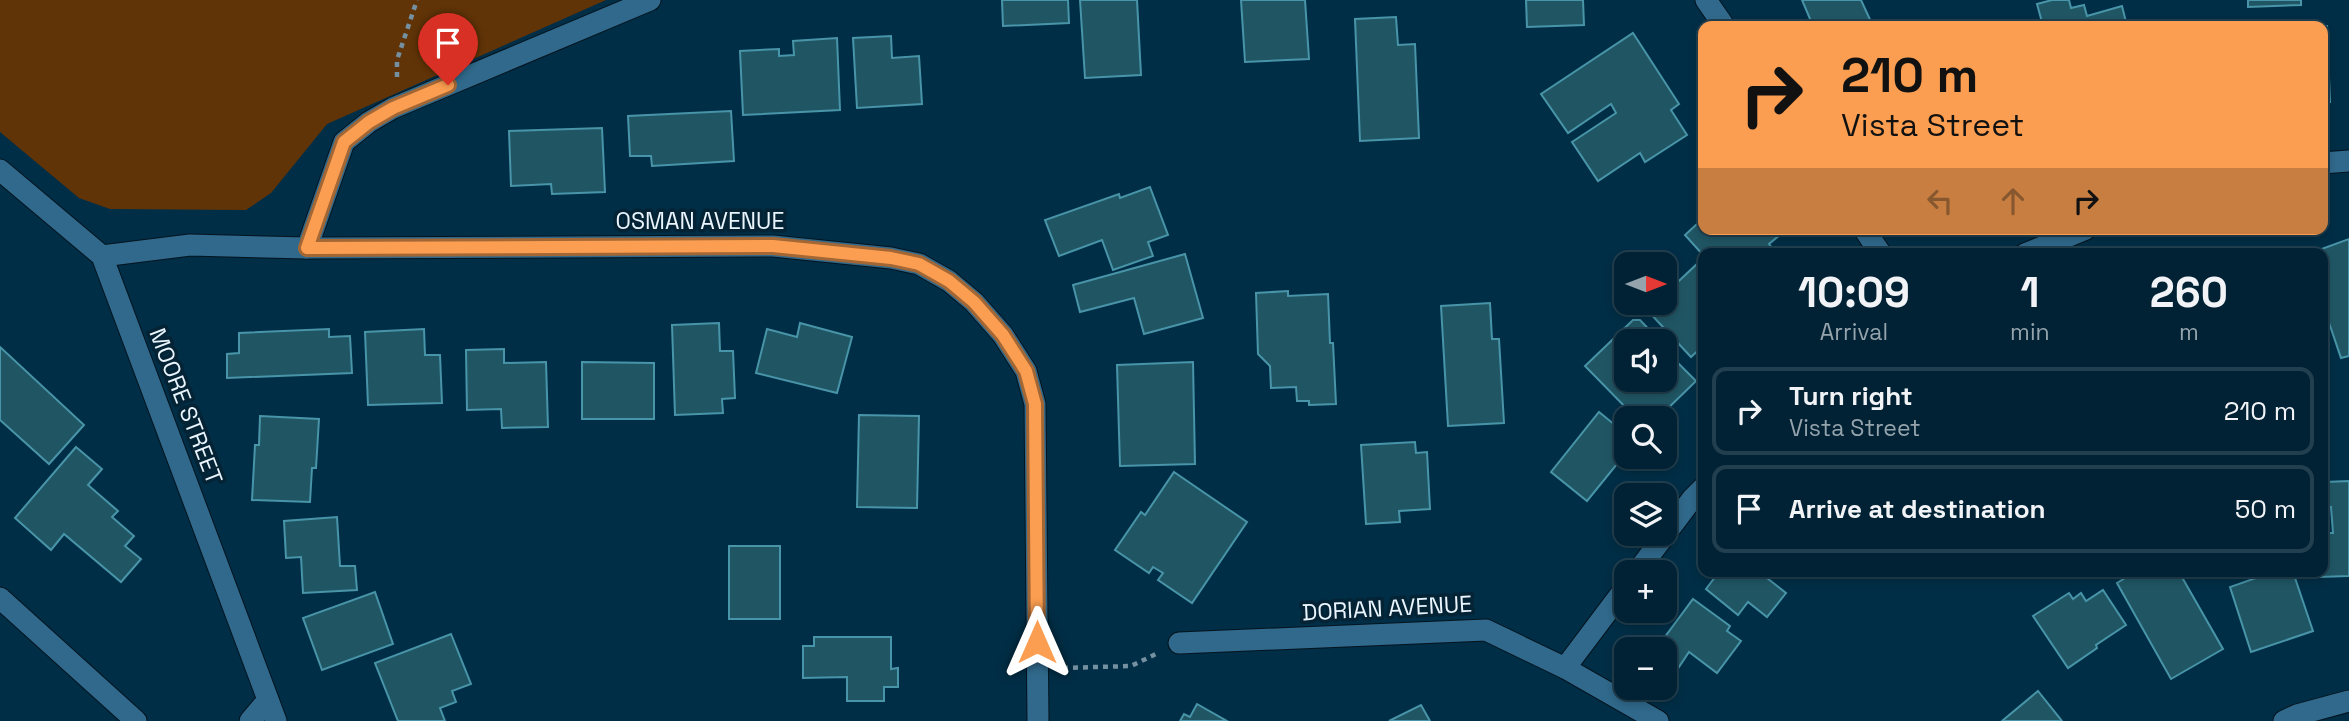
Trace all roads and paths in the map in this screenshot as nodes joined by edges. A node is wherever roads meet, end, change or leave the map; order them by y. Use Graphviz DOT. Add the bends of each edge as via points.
graph roads {
  1 [pos="417,0"];
  2 [pos="650,0"];
  3 [pos="1706,0"];
  4 [pos="1721,21"];
  5 [pos="398,107"];
  6 [pos="2349,161"];
  7 [pos="2328,163"];
  8 [pos="0,170"];
  9 [pos="2071,235"];
  10 [pos="307,248"];
  11 [pos="2040,248"];
  12 [pos="102,256"];
  13 [pos="1698,493"];
  14 [pos="1646,560"];
  15 [pos="0,598"];
  16 [pos="1614,603"];
  17 [pos="1179,643"];
  18 [pos="1565,668"];
  19 [pos="1037,669"];
  20 [pos="268,700"];
  21 [pos="2349,701"];
  22 [pos="136,721"];
  23 [pos="250,721"];
  24 [pos="276,721"];
  25 [pos="1038,721"];
  26 [pos="1658,721"];
  27 [pos="2284,721"];
  1 -- 5 [label="path" via="397,60"];
  2 -- 5 [label="street"];
  3 -- 4 [label="street"];
  5 -- 10 [label="street" via="344,142"];
  6 -- 7 [label="street"];
  8 -- 12 [label="street, MOORE STREET"];
  9 -- 11 [label="street"];
  10 -- 12 [label="street, OSMAN AVENUE" via="190,245"];
  10 -- 19 [label="street, OSMAN AVENUE" via="773,246 891,258 919,264 949,281 1003,335 1026,371 1035,404"];
  12 -- 20 [label="street, MOORE STREET"];
  13 -- 14 [label="street"];
  15 -- 22 [label="street"];
  16 -- 18 [label="street"];
  17 -- 18 [label="street, DORIAN AVENUE" via="1486,630"];
  17 -- 19 [label="path" via="1131,666"];
  18 -- 26 [label="street, DORIAN AVENUE"];
  19 -- 25 [label="street, OSMAN AVENUE"];
  20 -- 23 [label="street"];
  20 -- 24 [label="street, MOORE STREET"];
  21 -- 27 [label="street"];
}
